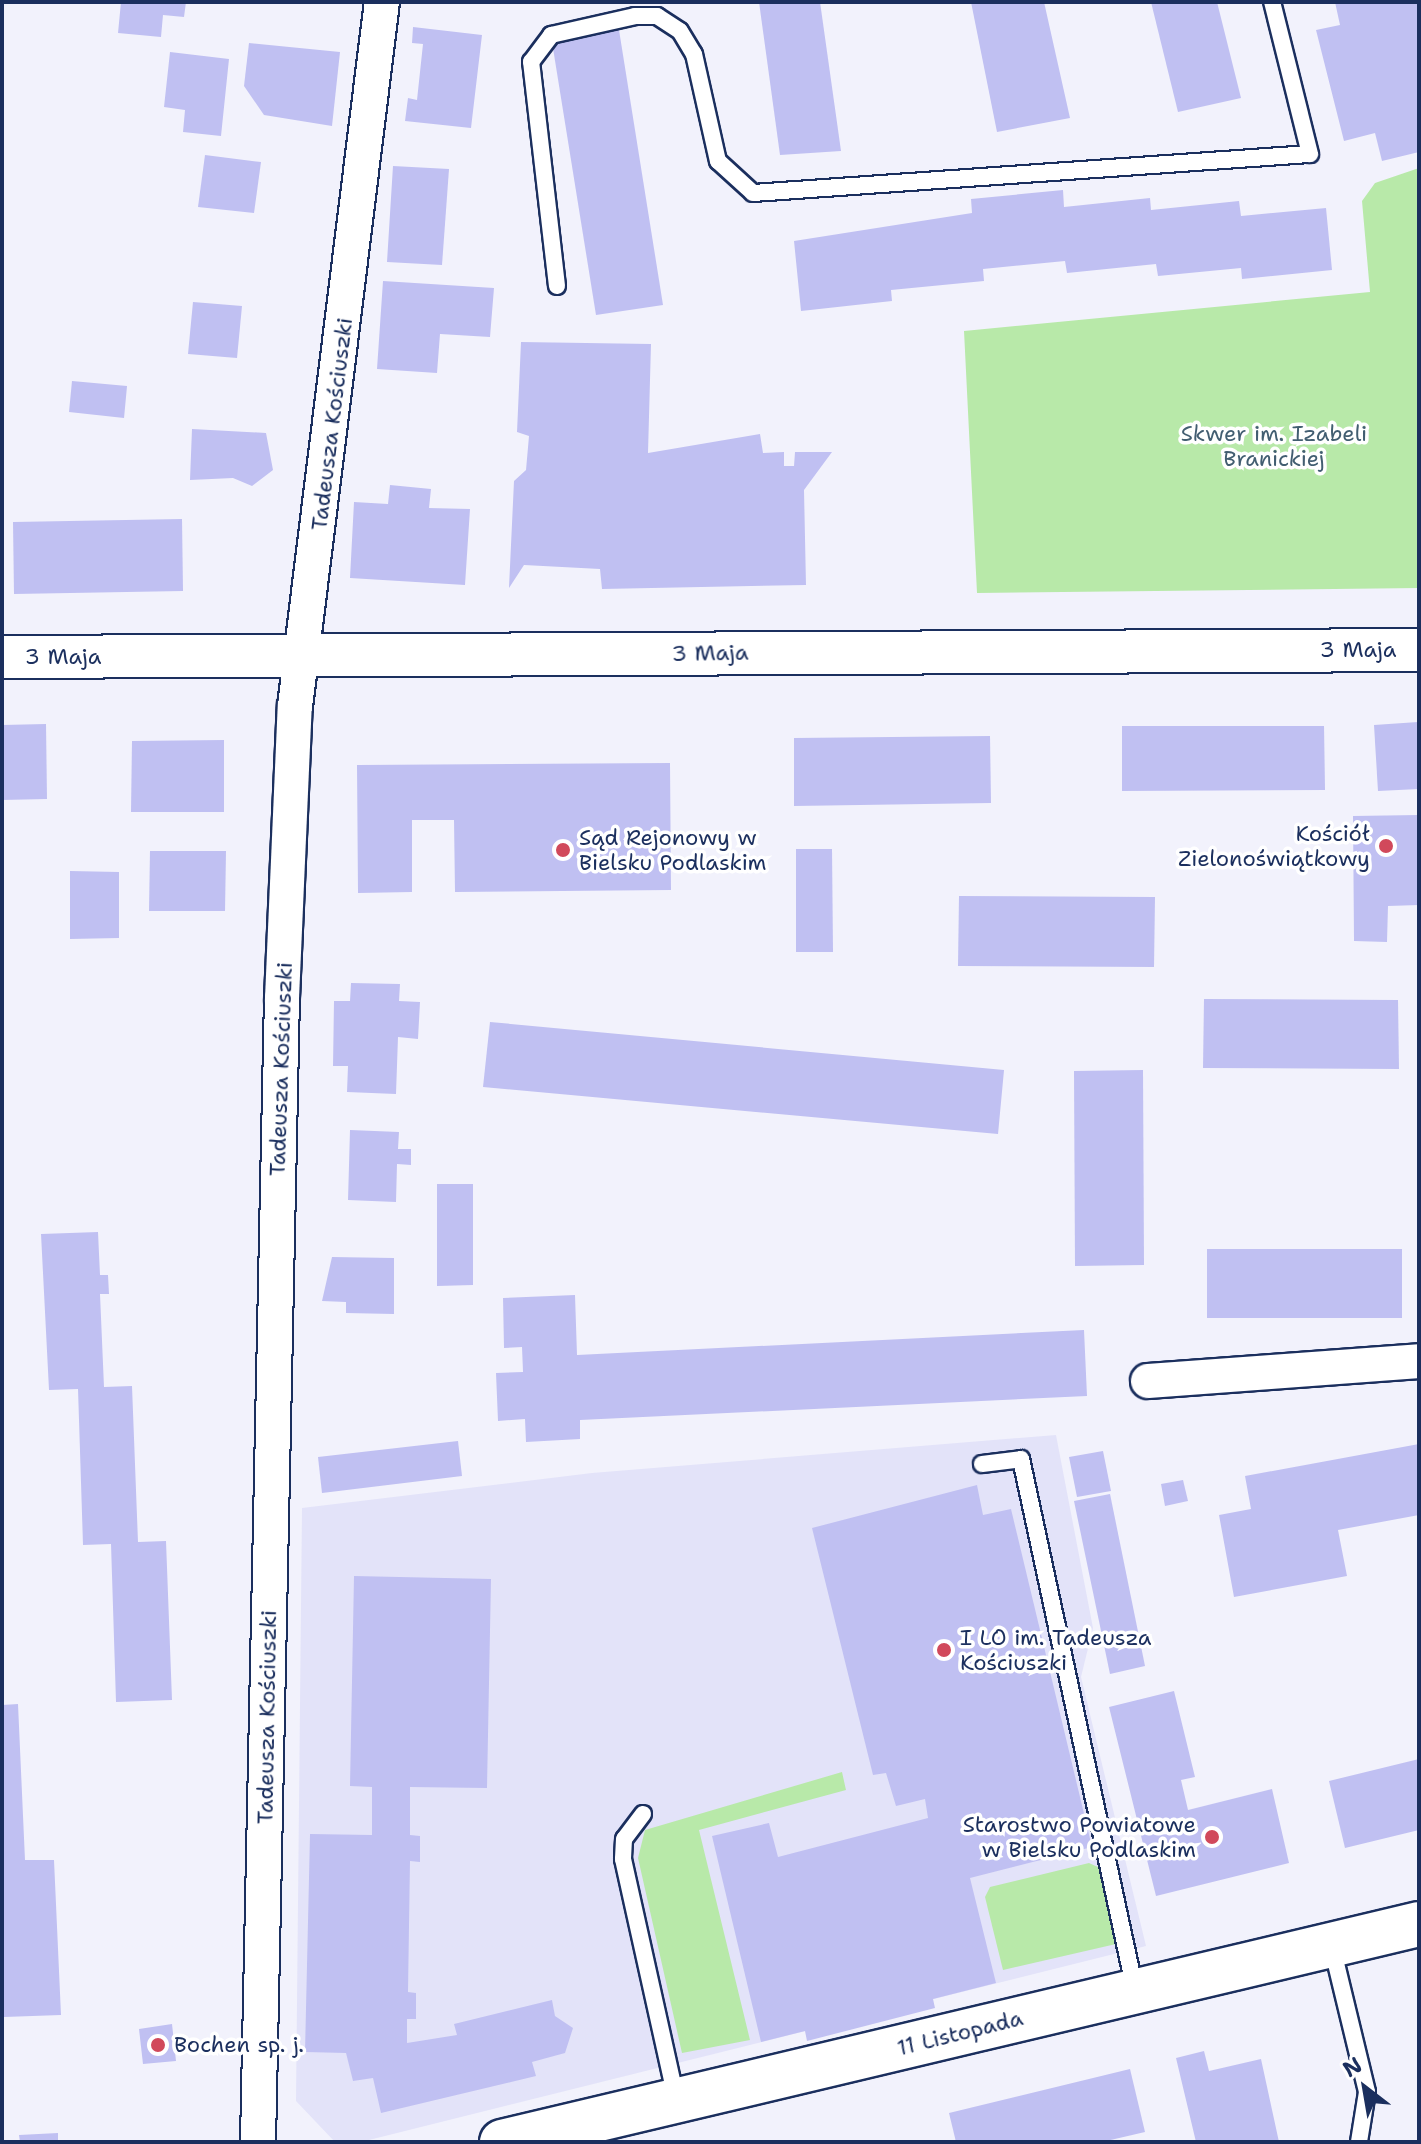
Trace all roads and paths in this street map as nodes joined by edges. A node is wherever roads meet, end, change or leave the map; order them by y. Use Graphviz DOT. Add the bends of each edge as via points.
graph roads {
  1 [pos="382,2"];
  2 [pos="1272,2"];
  3 [pos="557,286"];
  4 [pos="1419,650"];
  5 [pos="2,657"];
  6 [pos="301,657"];
  7 [pos="1419,1361"];
  8 [pos="1148,1381"];
  9 [pos="982,1464"];
  10 [pos="643,1814"];
  11 [pos="1419,1924"];
  12 [pos="1331,1945"];
  13 [pos="1136,1991"];
  14 [pos="677,2101"];
  15 [pos="258,2142"];
  16 [pos="502,2142"];
  17 [pos="1359,2142"];
  1 -- 6 [label="street, Tadeusza Kościuszki"];
  2 -- 3 [label="lane" via="1310,154 753,193 718,161 694,54 680,31 657,16 635,16 551,35 531,62"];
  4 -- 6 [label="street, 3 Maja"];
  5 -- 6 [label="street, 3 Maja"];
  6 -- 15 [label="street, Tadeusza Kościuszki" via="282,998"];
  7 -- 8 [label="street"];
  9 -- 13 [label="lane" via="1021,1459"];
  10 -- 14 [label="lane" via="624,1839 623,1859"];
  11 -- 12 [label="main road, 11 Listopada"];
  12 -- 13 [label="main road, 11 Listopada"];
  12 -- 17 [label="lane" via="1367,2092"];
  13 -- 14 [label="main road, 11 Listopada"];
  14 -- 16 [label="main road, 11 Listopada"];
}
